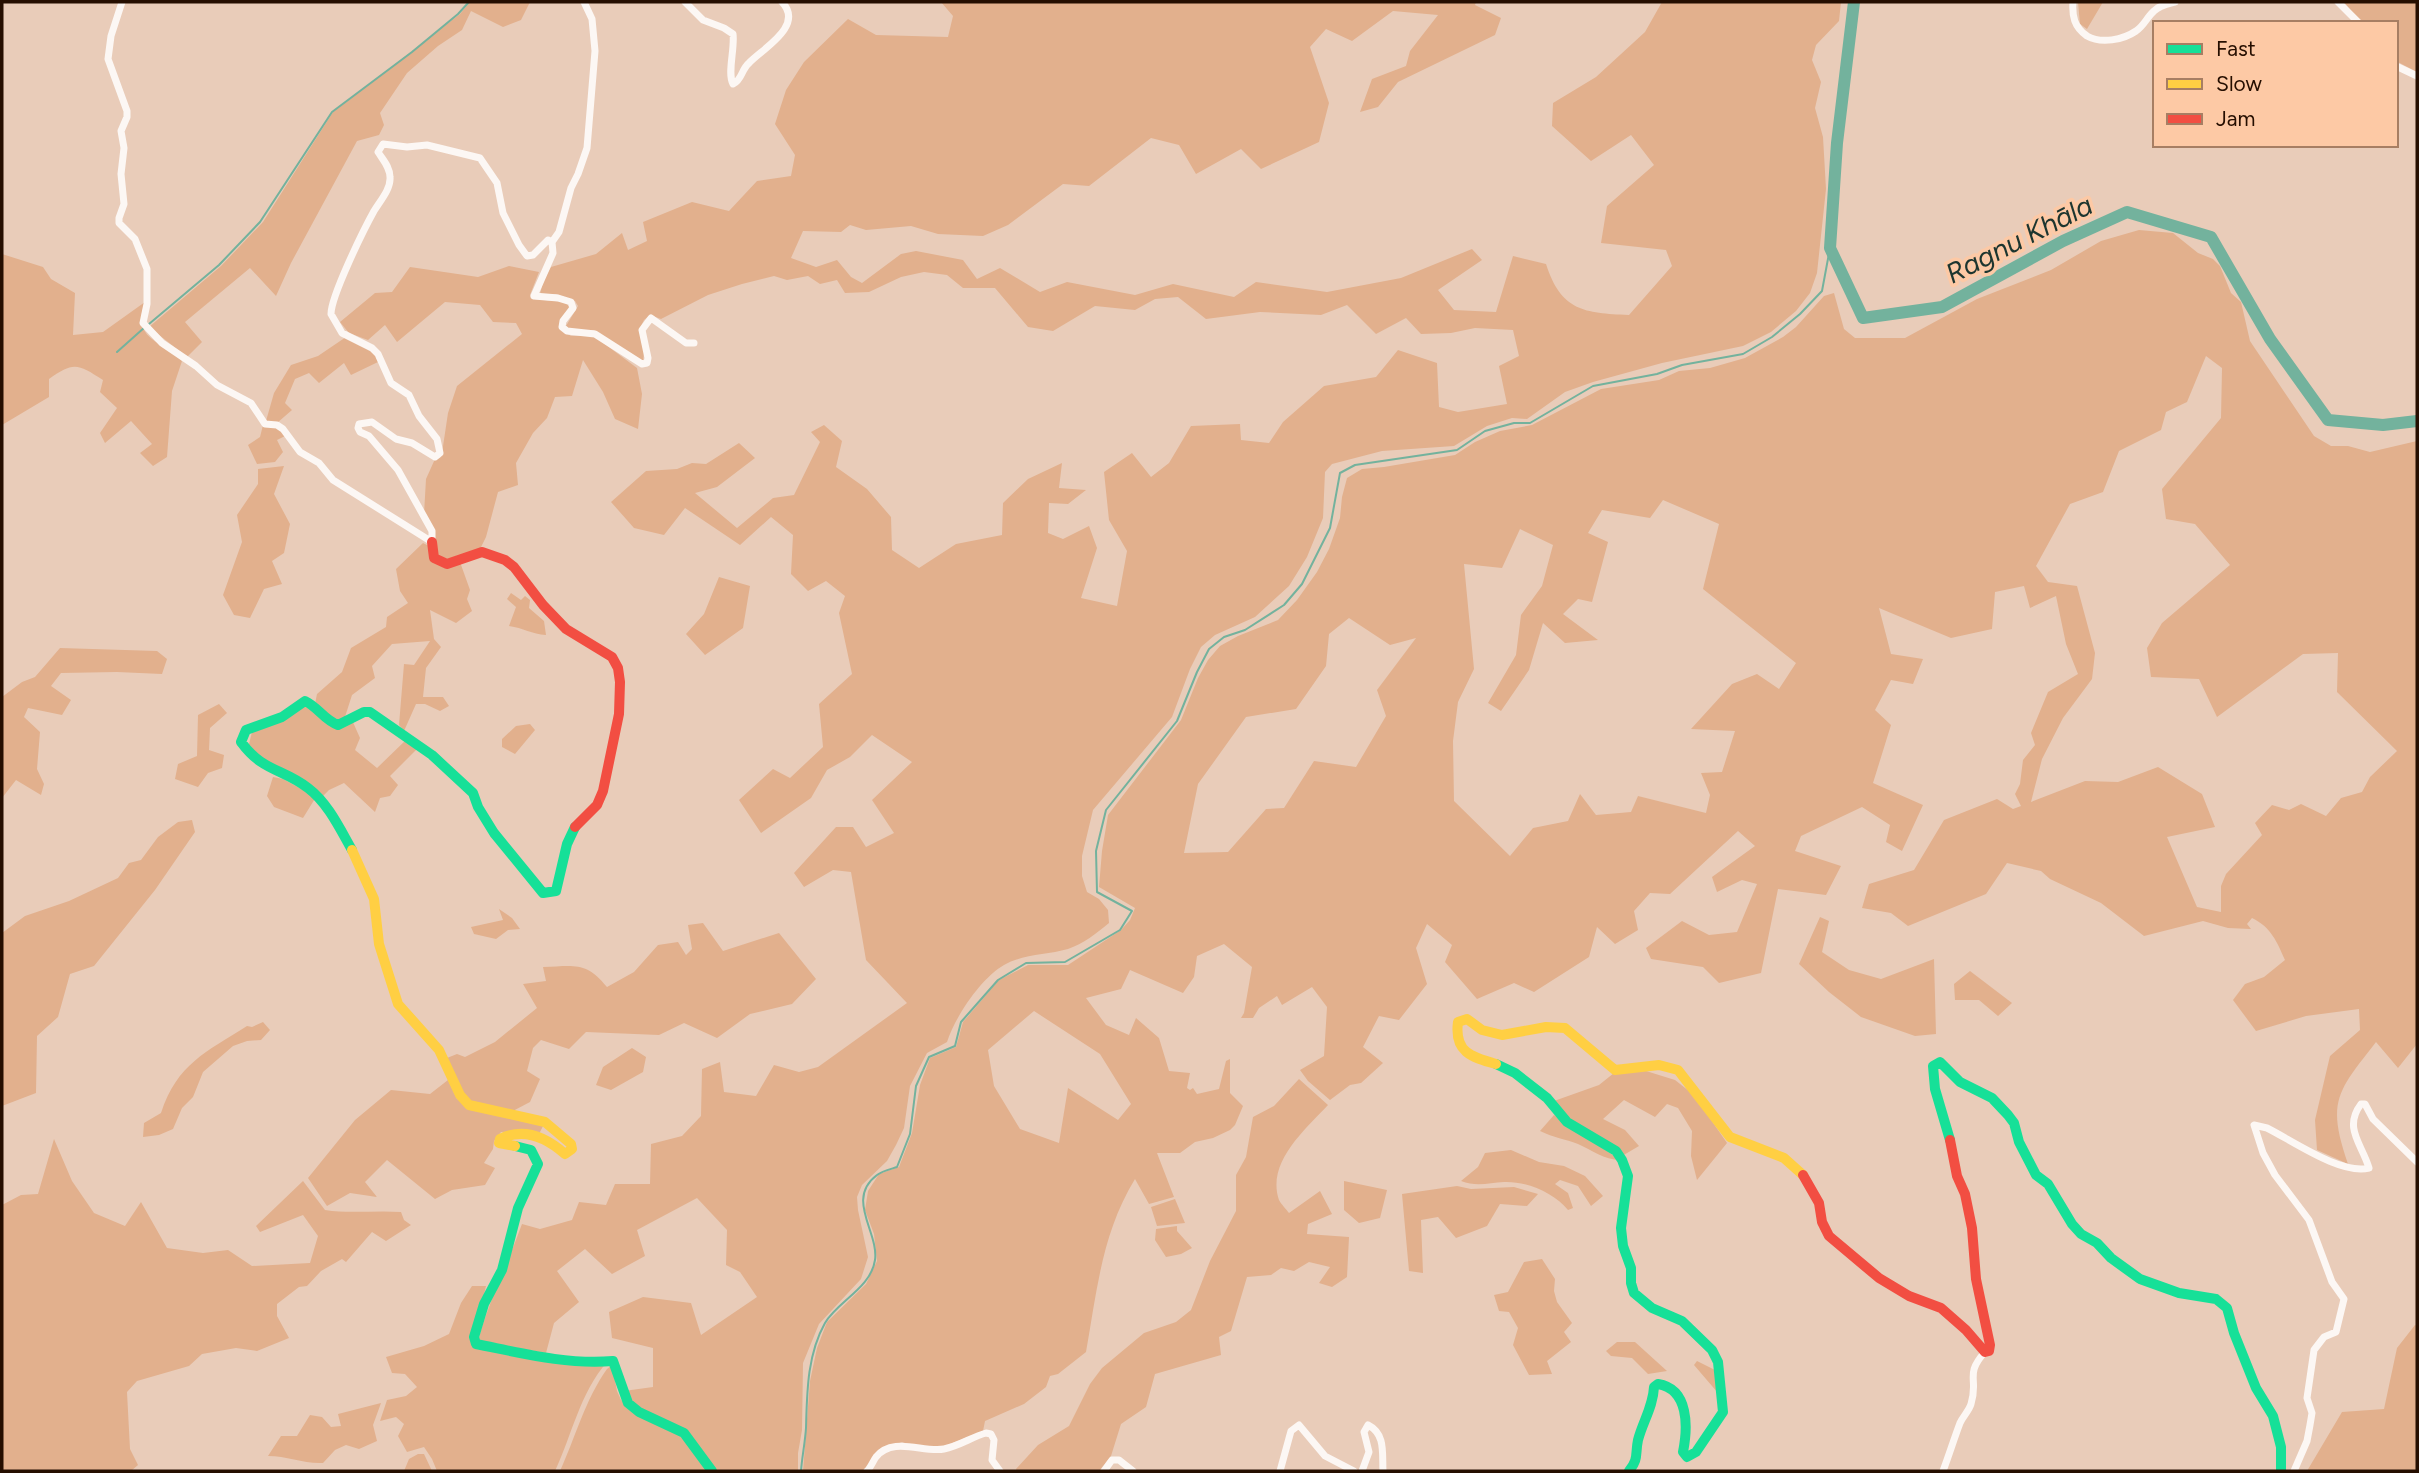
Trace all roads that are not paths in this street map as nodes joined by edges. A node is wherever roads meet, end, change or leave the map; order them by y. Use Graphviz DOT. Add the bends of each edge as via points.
graph roads {
  1 [pos="122,2"];
  2 [pos="584,2"];
  3 [pos="685,2"];
  4 [pos="782,2"];
  5 [pos="2073,2"];
  6 [pos="2175,2"];
  7 [pos="2338,2"];
  8 [pos="2356,21"];
  9 [pos="2398,67"];
  10 [pos="2417,76"];
  11 [pos="552,242"];
  12 [pos="694,343"];
  13 [pos="432,542"];
  14 [pos="2417,1162"];
  15 [pos="1985,1352"];
  16 [pos="712,1471"];
  17 [pos="867,1471"];
  18 [pos="1000,1471"];
  19 [pos="1104,1471"];
  20 [pos="1133,1471"];
  21 [pos="1280,1471"];
  22 [pos="1354,1471"];
  23 [pos="1362,1471"];
  24 [pos="1383,1471"];
  25 [pos="1629,1471"];
  26 [pos="1943,1471"];
  27 [pos="2280,1471"];
  28 [pos="2294,1471"];
  1 -- 13 [label="street" via="108,59 127,111 121,131 124,204 119,223 135,239 147,268 143,323 217,385 251,403 265,424 284,429 300,452 319,463 333,480"];
  2 -- 11 [label="street" via="592,19 595,51 587,148"];
  3 -- 4 [label="street" via="703,20 733,34 733,84 740,80 747,63 782,33 788,14"];
  5 -- 6 [label="street" via="2079,30 2096,40 2107,40 2135,32 2153,11"];
  7 -- 8 [label="street"];
  9 -- 10 [label="street"];
  11 -- 12 [label="street" via="553,253 534,296 571,302 573,307 562,327 567,331 595,334 642,364 648,358 642,330 651,318 686,343"];
  11 -- 13 [label="street" via="548,240 527,256 503,214 497,183 480,158 428,145 379,147 390,173 389,185 336,294 331,314 342,333 378,354 391,383 409,395 440,446 435,457 372,422 362,422 358,428 398,470 432,531"];
  13 -- 16 [label="street" via="433,558 447,564 482,552 505,560 566,629 617,664 617,727 601,797 573,828 556,891 537,888 462,782 370,712 338,725 305,701 282,718 246,729 242,742 259,764 299,782 323,803 371,891 378,912 376,928 398,1004 440,1051 460,1098 469,1105 545,1122 571,1143 572,1149 565,1154 537,1136 500,1139 503,1146 528,1147 538,1164 518,1208 502,1270 482,1311 476,1344 547,1358 613,1361 619,1368 620,1388 634,1409 678,1429"];
  14 -- 28 [label="street" via="2373,1119 2365,1104 2352,1123 2369,1168 2364,1169 2345,1167 2254,1125 2275,1175 2309,1220 2336,1291 2344,1299 2336,1332 2324,1337 2314,1350 2307,1398 2312,1413"];
  15 -- 25 [label="street" via="1941,1308 1878,1278 1829,1236 1806,1178 1784,1158 1730,1137 1678,1070 1659,1065 1615,1070 1565,1028 1502,1035 1463,1019 1456,1036 1465,1052 1515,1073 1547,1098 1567,1122 1616,1151 1628,1176 1621,1228 1634,1293 1651,1308 1686,1325 1718,1362 1723,1412 1696,1452 1687,1457 1683,1452 1687,1434 1676,1389 1658,1384 1642,1426 1636,1462"];
  15 -- 26 [label="street" via="1974,1364 1970,1407"];
  15 -- 27 [label="street" via="1990,1345 1976,1279 1972,1228 1933,1079 1933,1066 1940,1062 1960,1082 1992,1098 2008,1115 2036,1175 2048,1184 2081,1234 2140,1279 2179,1293 2216,1299 2227,1308 2256,1388 2273,1416 2281,1447"];
  17 -- 18 [label="street" via="878,1455 889,1449 904,1445 945,1449 986,1433 994,1440 992,1460"];
  19 -- 20 [label="street" via="1112,1460 1119,1460"];
  21 -- 22 [label="street" via="1291,1431 1298,1424 1325,1456"];
  23 -- 24 [label="street" via="1368,1425 1382,1440"];
}
